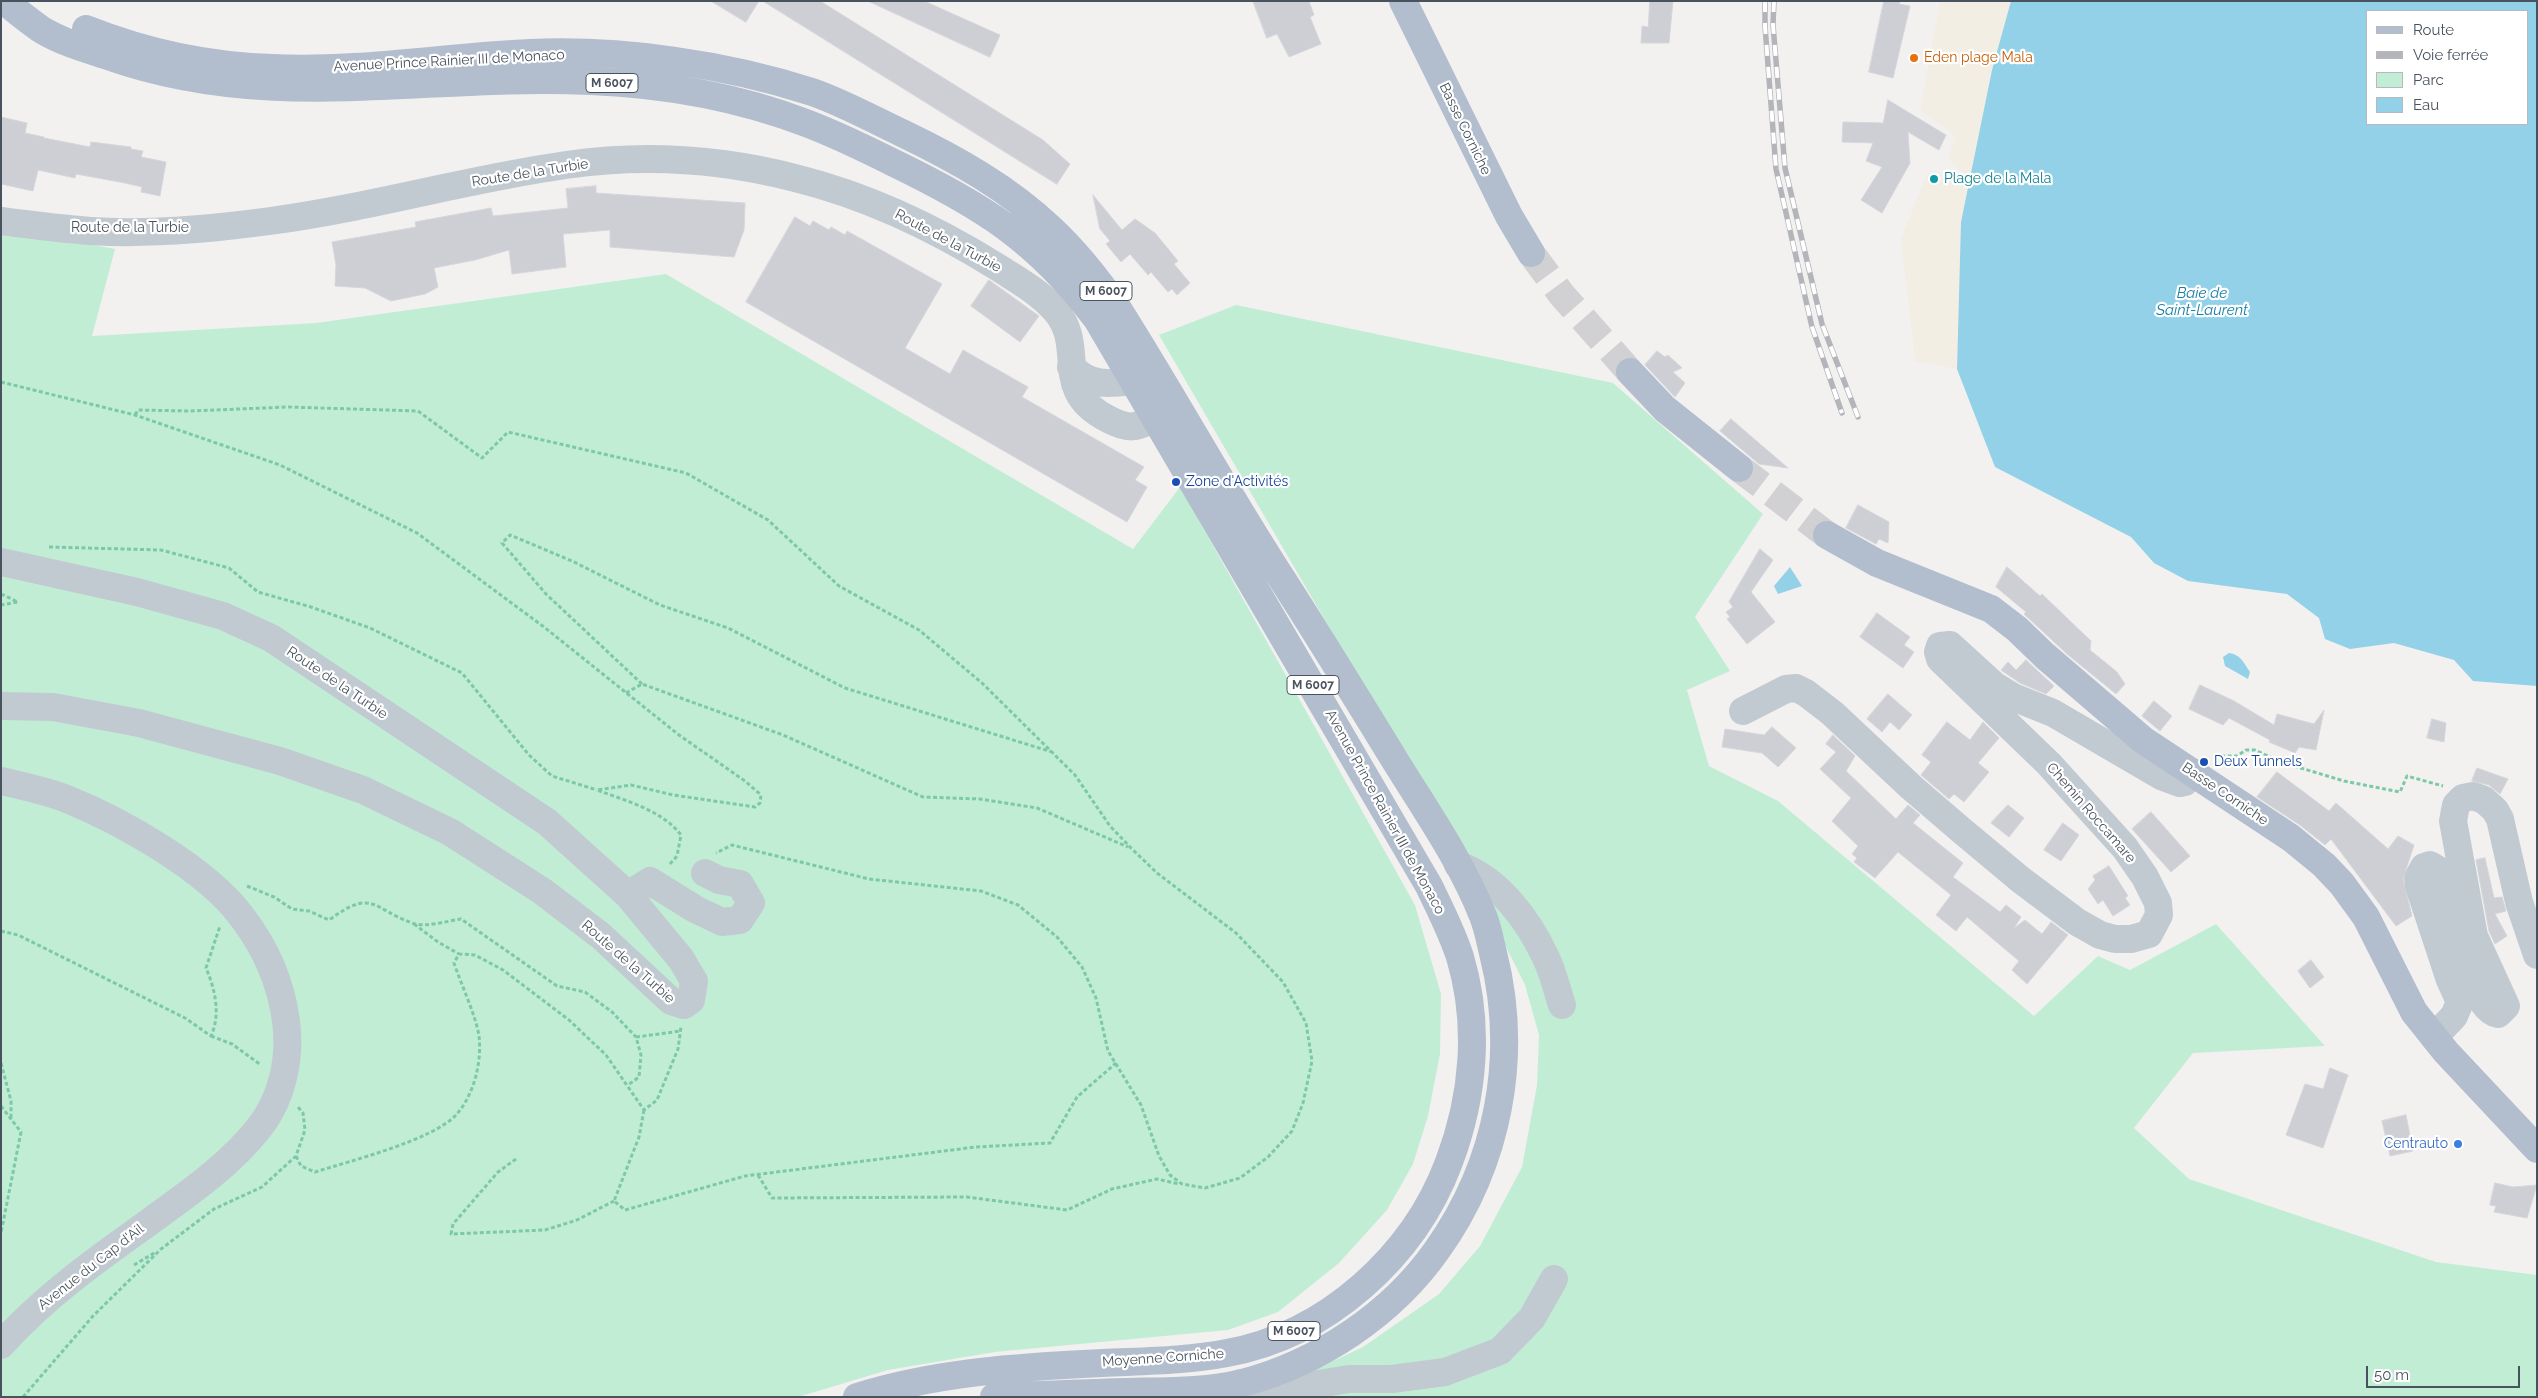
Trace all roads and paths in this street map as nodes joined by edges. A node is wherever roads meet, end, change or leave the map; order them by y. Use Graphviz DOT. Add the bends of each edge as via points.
graph roads {
  1 [pos="4,1"];
  2 [pos="17,1"];
  3 [pos="1403,1"];
  4 [pos="1,222"];
  5 [pos="1531,253"];
  6 [pos="1071,367"];
  7 [pos="1143,372"];
  8 [pos="1630,372"];
  9 [pos="1,382"];
  10 [pos="1156,407"];
  11 [pos="135,415"];
  12 [pos="1190,427"];
  13 [pos="1739,468"];
  14 [pos="1827,535"];
  15 [pos="47,547"];
  16 [pos="1,562"];
  17 [pos="1,594"];
  18 [pos="1,605"];
  19 [pos="642,684"];
  20 [pos="626,693"];
  21 [pos="1,706"];
  22 [pos="1743,711"];
  23 [pos="1052,753"];
  24 [pos="2201,767"];
  25 [pos="1,780"];
  26 [pos="597,790"];
  27 [pos="2463,798"];
  28 [pos="1131,848"];
  29 [pos="1458,865"];
  30 [pos="705,873"];
  31 [pos="639,888"];
  32 [pos="224,896"];
  33 [pos="413,924"];
  34 [pos="1,931"];
  35 [pos="459,954"];
  36 [pos="2537,955"];
  37 [pos="1460,956"];
  38 [pos="1562,1005"];
  39 [pos="636,1037"];
  40 [pos="2434,1037"];
  41 [pos="1,1063"];
  42 [pos="1116,1063"];
  43 [pos="628,1085"];
  44 [pos="1,1106"];
  45 [pos="644,1110"];
  46 [pos="11,1119"];
  47 [pos="2537,1149"];
  48 [pos="516,1159"];
  49 [pos="758,1175"];
  50 [pos="1182,1184"];
  51 [pos="614,1201"];
  52 [pos="1,1233"];
  53 [pos="1554,1279"];
  54 [pos="1,1345"];
  55 [pos="1241,1383"];
  56 [pos="23,1397"];
  57 [pos="857,1397"];
  58 [pos="994,1397"];
  1 -- 7 [label="main road, Avenue Prince Rainier III de Monaco / M 6007" via="43,30 67,41 134,66 175,77 238,86 331,89 498,80 592,81 695,92 805,122 920,175 982,209 1012,230 1038,250 1073,286"];
  2 -- 7 [label="main road, Avenue Prince Rainier III de Monaco / M 6007" via="107,36 173,55 245,67 305,69 531,53 589,54 652,58 700,66 815,93 930,146 1022,204 1050,228 1096,277"];
  3 -- 5 [label="main road, Basse Corniche" via="1496,191"];
  4 -- 6 [label="street, Route de la Turbie" via="93,231 213,228 273,221 567,165 690,160 750,166 838,189 914,219 975,253 1043,297 1059,314 1069,338"];
  6 -- 7 [label="street" via="1080,376 1101,384"];
  6 -- 10 [label="street, Route de la Turbie" via="1078,394 1097,413 1127,427 1138,427"];
  7 -- 10 [label="main road, Avenue Prince Rainier III de Monaco / M 6007"];
  7 -- 12 [label="main road, Avenue Prince Rainier III de Monaco / M 6007"];
  8 -- 13 [label="main road" via="1665,409"];
  9 -- 11 [label="path"];
  10 -- 12 [label="street"];
  10 -- 37 [label="main road, Avenue Prince Rainier III de Monaco / M 6007" via="1402,837 1429,886"];
  11 -- 20 [label="path" via="280,465 417,532"];
  11 -- 23 [label="path" via="138,410 288,407 418,411 482,458 508,432 686,474 768,520 839,586 919,630 982,683"];
  12 -- 29 [label="main road, Avenue Prince Rainier III de Monaco / M 6007"];
  14 -- 24 [label="main road, Basse Corniche" via="1877,563 1990,609 2143,740"];
  15 -- 26 [label="path" via="161,550 229,568 258,592 370,628 462,673 529,755 552,776"];
  16 -- 31 [label="street, Route de la Turbie" via="136,592 223,616 271,638 547,822"];
  17 -- 18 [label="path" via="18,602"];
  19 -- 20 [label="path"];
  19 -- 23 [label="path" via="546,594 502,543 510,535 660,605 728,628 845,688"];
  19 -- 28 [label="path" via="783,735 923,798 980,798 1037,808"];
  20 -- 26 [label="path" via="679,735 745,780 761,795 760,803 755,807 631,785"];
  21 -- 31 [label="street, Route de la Turbie" via="53,707 139,723 280,761 363,790 450,832 517,874 601,936 671,1001 680,1006 688,1003 694,988 689,970"];
  22 -- 24 [label="street, Chemin Roccamare" via="1786,689 1796,688 1806,693 2021,880 2077,922 2115,939 2149,934 2159,915 2158,903 2145,878 2125,848 2049,764 1940,659 1934,641 1957,649 1984,678 2013,697 2053,713 2161,776 2180,783"];
  23 -- 28 [label="path" via="1075,775 1110,826"];
  24 -- 27 [label="path" via="2219,756 2236,756 2246,750 2255,750 2281,762 2344,780 2400,792 2407,776 2438,783"];
  24 -- 40 [label="main road, Basse Corniche" via="2324,865 2342,884 2377,936 2414,1012"];
  25 -- 32 [label="street" via="50,793 102,815 161,850"];
  26 -- 31 [label="path" via="643,807 672,824 681,835 677,856"];
  27 -- 36 [label="street" via="2473,796 2484,800 2500,819 2519,902"];
  27 -- 40 [label="street" via="2456,805 2453,820 2467,903 2474,936 2506,1006 2498,1014 2482,1002 2461,951 2440,872 2430,866 2424,867 2418,878 2419,886 2460,1002 2454,1016"];
  28 -- 50 [label="path" via="1157,873 1236,932 1284,982 1308,1032 1312,1061 1303,1103 1292,1130 1268,1156 1240,1178 1205,1188"];
  29 -- 38 [label="street" via="1490,881 1526,924 1547,958"];
  29 -- 55 [label="main road, Avenue Prince Rainier III de Monaco / M 6007" via="1484,919 1500,980 1505,1029 1498,1112 1487,1153 1472,1190 1448,1234 1423,1269 1393,1301 1364,1325 1324,1350"];
  30 -- 31 [label="street" via="740,884 751,903 740,920 722,922"];
  30 -- 42 [label="path" via="704,864 712,855 732,845 869,879 981,891 1018,905 1057,937 1082,967 1096,998 1108,1050"];
  32 -- 33 [label="path" via="238,885 251,886 292,910 309,911 329,920 349,905 372,902"];
  32 -- 34 [label="path" via="220,925 206,968 214,986 217,1023 211,1036 176,1014 18,935"];
  32 -- 54 [label="street, Avenue du Cap d'Ail" via="242,917 275,974 284,1004 288,1032 286,1061 272,1109 258,1130 226,1162 87,1266 22,1322"];
  33 -- 35 [label="path"];
  33 -- 39 [label="path" via="461,919 557,986 585,992 612,1012"];
  35 -- 43 [label="path" via="475,955 504,970 569,1020 606,1055"];
  35 -- 56 [label="path" via="454,964 479,1035 479,1066 468,1096 456,1115 431,1133 315,1172 301,1166 296,1156 262,1187 214,1209 161,1249 93,1316"];
  37 -- 57 [label="main road, Moyenne Corniche / M 6007" via="1473,1026 1466,1103 1456,1143 1444,1177 1420,1218 1370,1280 1340,1304 1305,1327 1267,1343 1229,1353 977,1371 928,1378"];
  39 -- 43 [label="path" via="640,1055 639,1077"];
  39 -- 45 [label="path" via="681,1031 678,1049 656,1100"];
  40 -- 47 [label="main road, Basse Corniche"];
  41 -- 46 [label="path" via="11,1101"];
  42 -- 49 [label="path" via="1077,1098 1050,1143 976,1148"];
  42 -- 50 [label="path" via="1141,1106 1170,1175"];
  43 -- 45 [label="path"];
  44 -- 46 [label="path"];
  45 -- 51 [label="path" via="639,1137"];
  46 -- 52 [label="path" via="21,1132"];
  48 -- 51 [label="path" via="498,1172 453,1224 451,1234 545,1230 577,1220"];
  49 -- 50 [label="path" via="772,1198 967,1197 1067,1210 1112,1189 1157,1179"];
  49 -- 51 [label="path" via="625,1210"];
  53 -- 55 [label="street" via="1532,1318 1500,1351 1445,1372 1349,1379 1300,1387 1267,1388"];
  55 -- 58 [label="main road, M 6007" via="1162,1391"];
}
